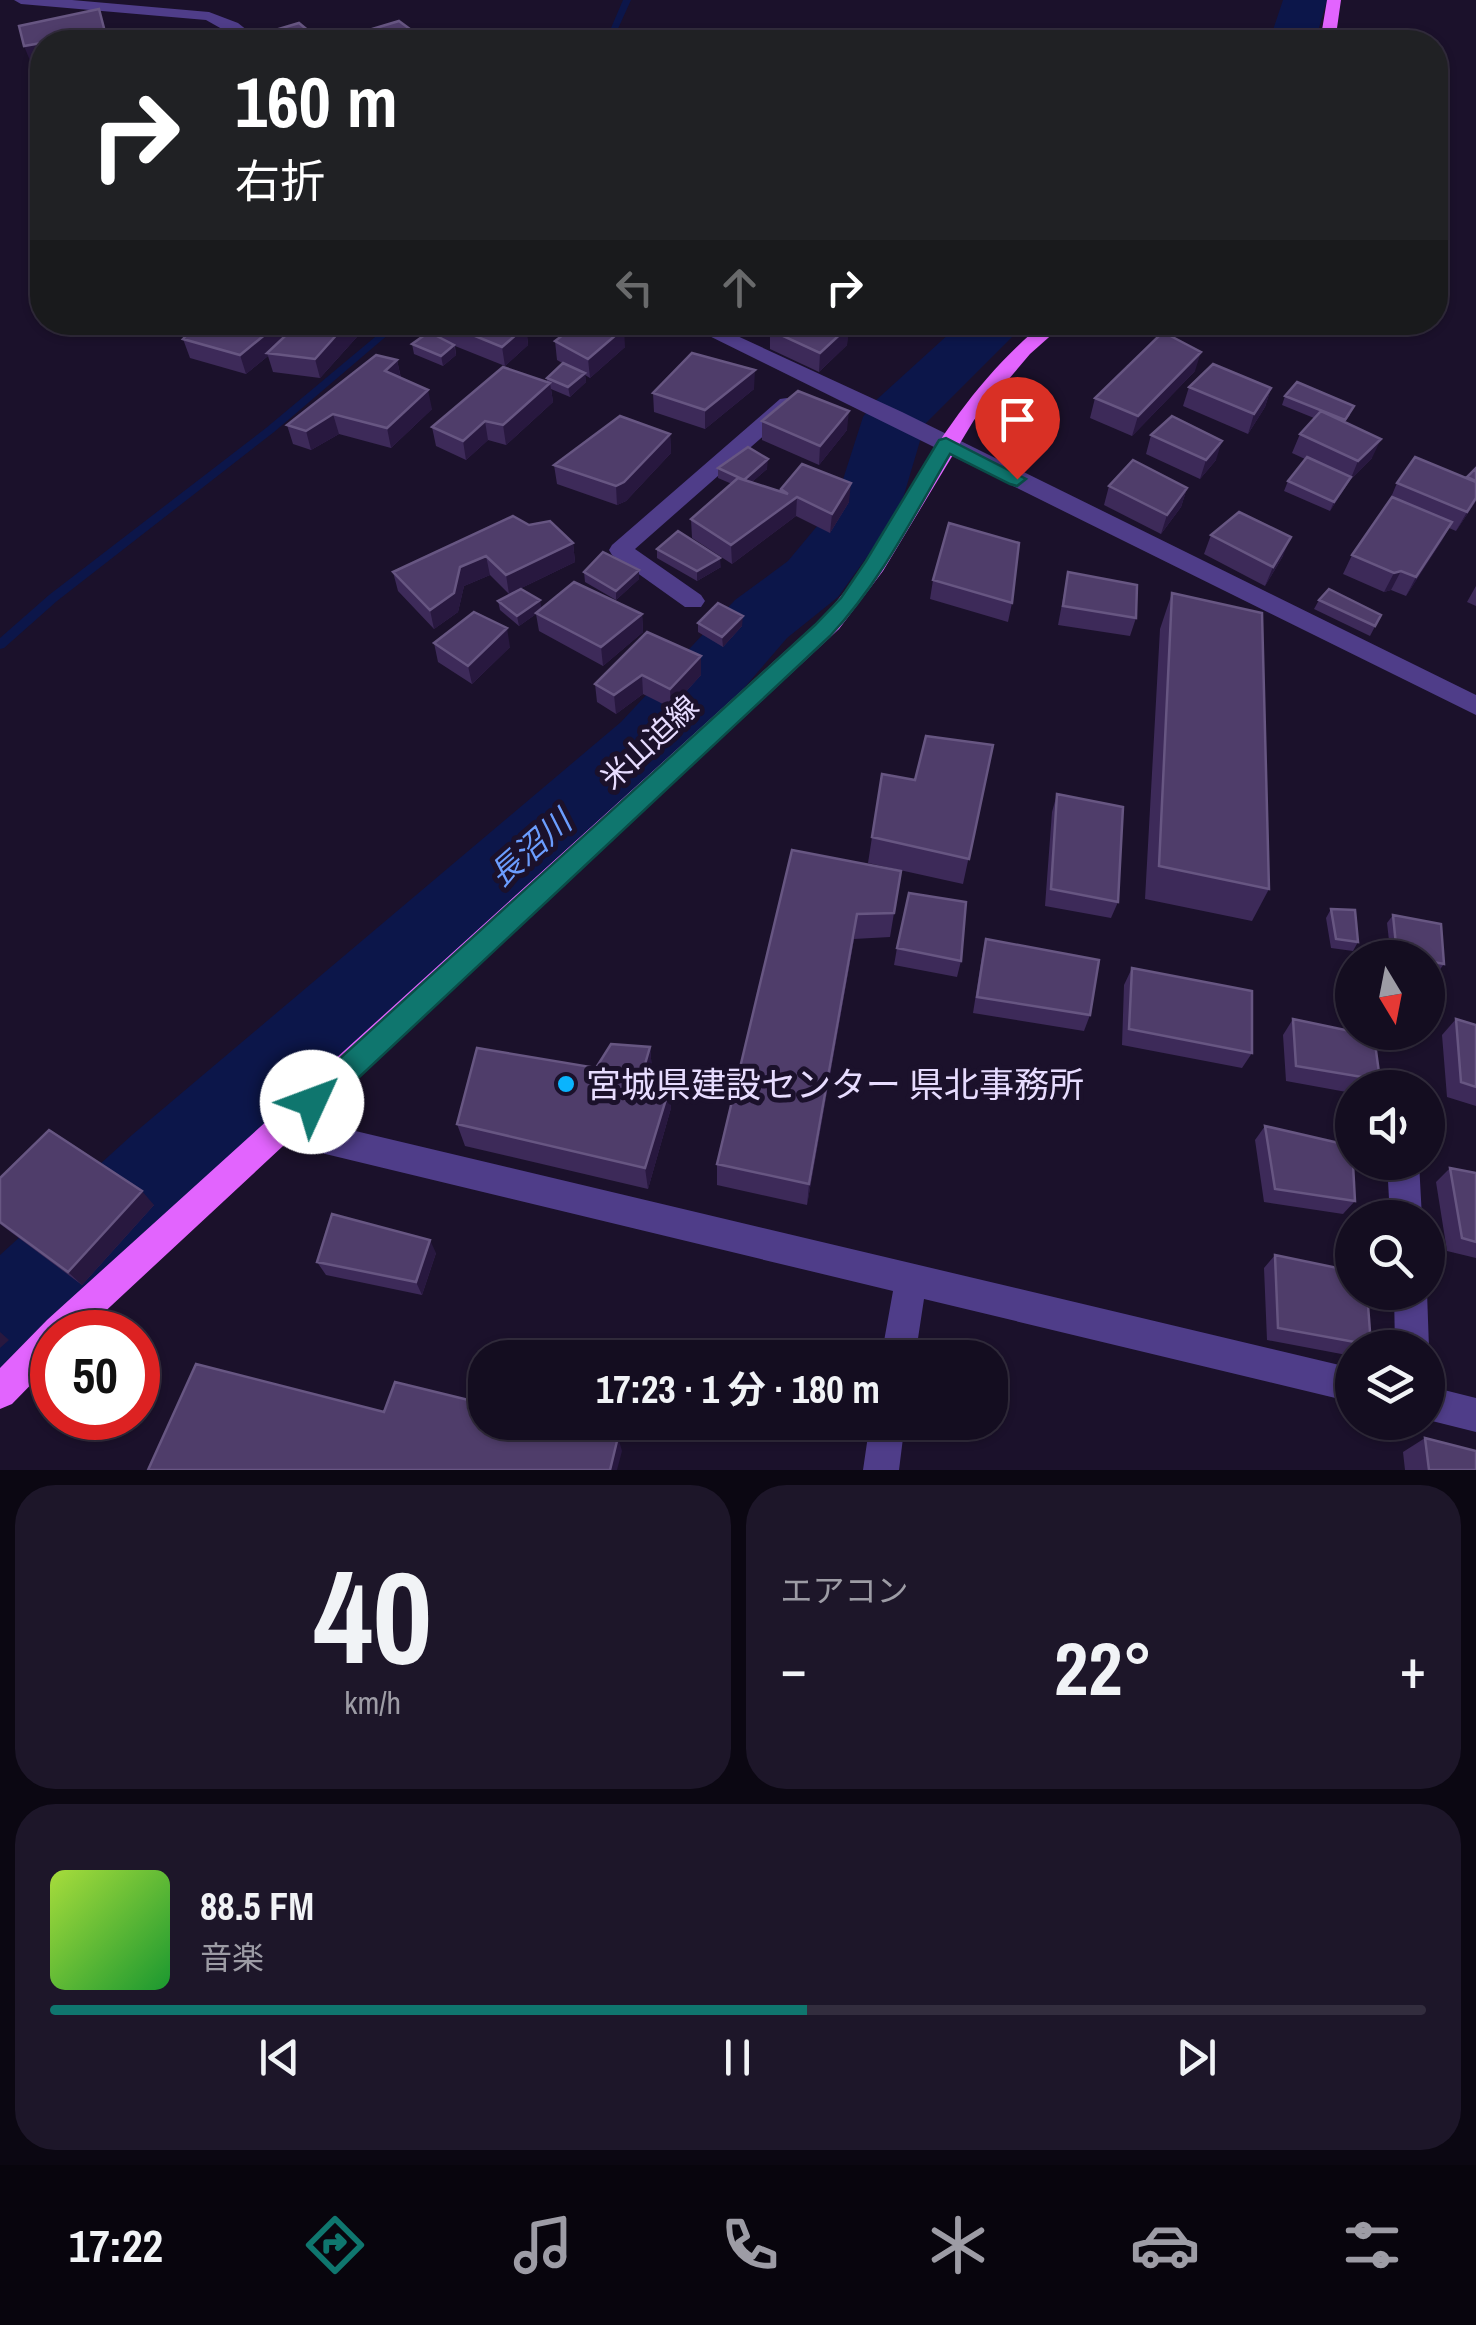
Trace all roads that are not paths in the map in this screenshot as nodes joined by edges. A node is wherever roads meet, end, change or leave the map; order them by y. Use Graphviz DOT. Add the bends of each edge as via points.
graph roads {
  1 [pos="21,0"];
  2 [pos="208,0"];
  3 [pos="1334,0"];
  4 [pos="195,14"];
  5 [pos="236,30"];
  6 [pos="1330,30"];
  7 [pos="718,335"];
  8 [pos="1043,335"];
  9 [pos="814,380"];
  10 [pos="946,444"];
  11 [pos="693,600"];
  12 [pos="1476,706"];
  13 [pos="284,1129"];
  14 [pos="911,1279"];
  15 [pos="83,1310"];
  16 [pos="901,1340"];
  17 [pos="30,1361"];
  18 [pos="1335,1381"];
  19 [pos="0,1392"];
  20 [pos="1445,1408"];
  21 [pos="1476,1415"];
  22 [pos="885,1440"];
  23 [pos="881,1470"];
  1 -- 4 [label="street"];
  2 -- 4 [label="street"];
  3 -- 6 [label="main road"];
  4 -- 5 [label="street"];
  7 -- 9 [label="street"];
  8 -- 10 [label="main road, 米山迫線"];
  9 -- 10 [label="street"];
  9 -- 11 [label="street" via="620,550"];
  10 -- 12 [label="street"];
  10 -- 13 [label="main road, 米山迫線" via="848,604"];
  13 -- 14 [label="street"];
  13 -- 15 [label="main road, 米山迫線"];
  14 -- 16 [label="street"];
  14 -- 18 [label="street"];
  17 -- 19 [label="main road"];
  20 -- 21 [label="street"];
  22 -- 23 [label="street"];
}
